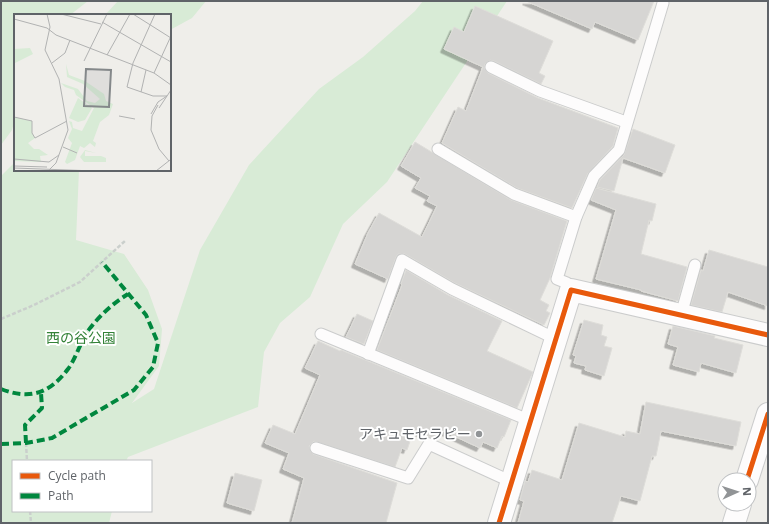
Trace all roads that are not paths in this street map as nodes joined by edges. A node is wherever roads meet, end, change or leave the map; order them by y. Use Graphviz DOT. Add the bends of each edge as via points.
graph roads {
  1 [pos="663,3"];
  2 [pos="491,67"];
  3 [pos="626,122"];
  4 [pos="438,149"];
  5 [pos="576,217"];
  6 [pos="695,265"];
  7 [pos="571,290"];
  8 [pos="681,315"];
  9 [pos="321,334"];
  10 [pos="768,335"];
  11 [pos="556,339"];
  12 [pos="368,354"];
  13 [pos="768,414"];
  14 [pos="531,421"];
  15 [pos="316,448"];
  16 [pos="750,472"];
  17 [pos="512,482"];
  18 [pos="737,512"];
  19 [pos="499,523"];
  20 [pos="734,523"];
  1 -- 3 [label="lane"];
  2 -- 3 [label="lane" via="540,92"];
  3 -- 5 [label="lane" via="619,150 594,176"];
  4 -- 5 [label="lane" via="514,194"];
  5 -- 7 [label="lane" via="557,279 566,283"];
  6 -- 8 [label="lane"];
  7 -- 8 [label="street"];
  7 -- 11 [label="street"];
  8 -- 10 [label="street"];
  9 -- 12 [label="lane"];
  11 -- 12 [label="lane" via="452,289 402,260"];
  11 -- 14 [label="street"];
  12 -- 14 [label="lane"];
  13 -- 16 [label="street"];
  14 -- 17 [label="street"];
  15 -- 17 [label="lane" via="408,478 429,444"];
  17 -- 19 [label="street"];
  18 -- 20 [label="street"];
}
